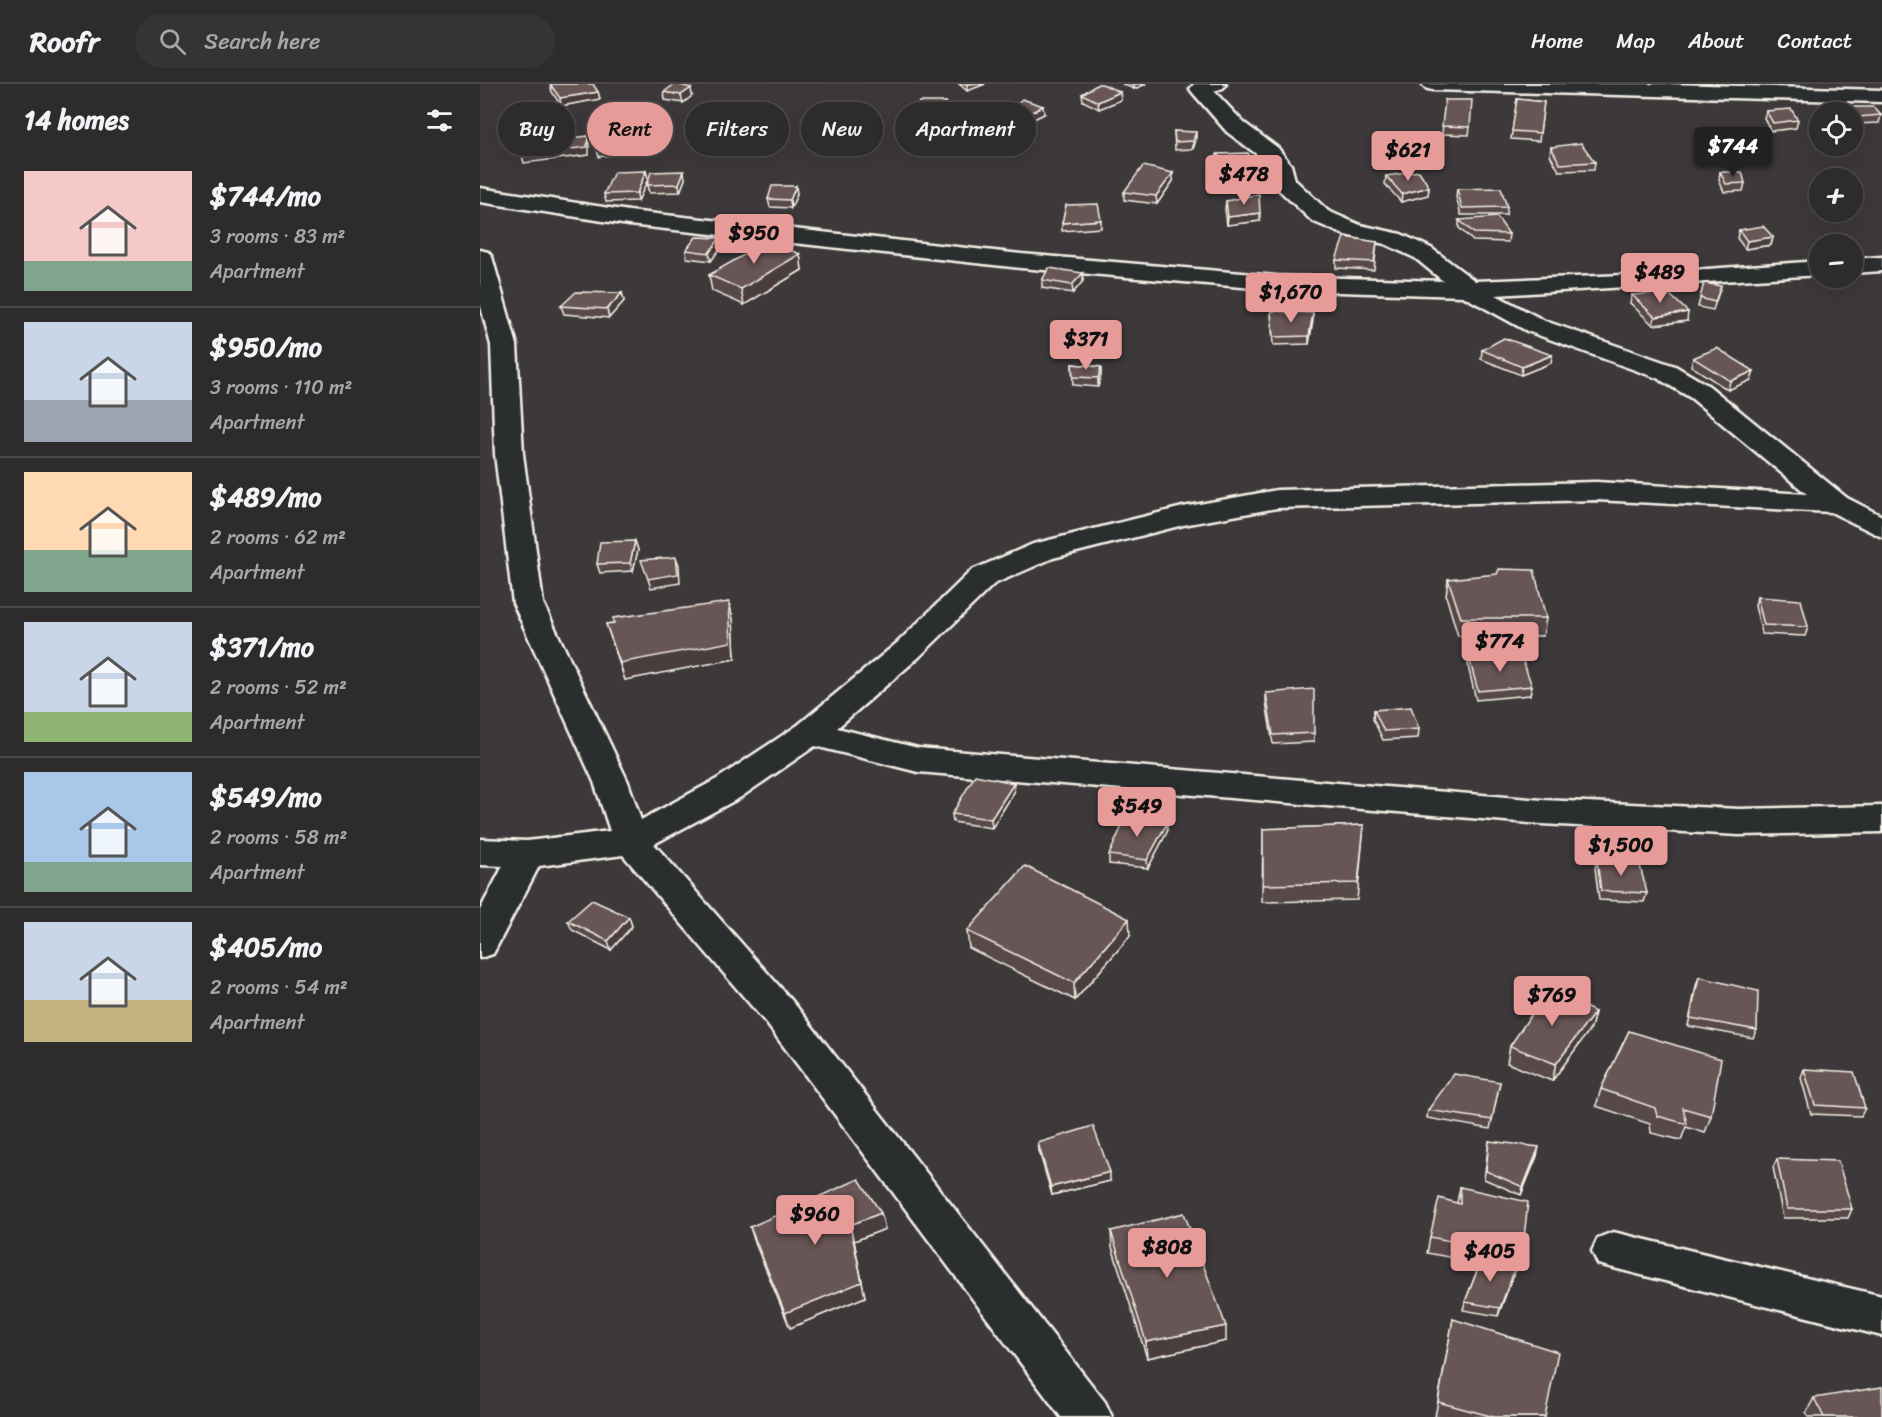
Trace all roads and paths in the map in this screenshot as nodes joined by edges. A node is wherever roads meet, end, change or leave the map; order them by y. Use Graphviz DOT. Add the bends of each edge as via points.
graph roads {
  1 [pos="1432,84"];
  2 [pos="1203,86"];
  3 [pos="1882,96"];
  4 [pos="480,195"];
  5 [pos="480,257"];
  6 [pos="1882,264"];
  7 [pos="1863,265"];
  8 [pos="1809,269"];
  9 [pos="1469,289"];
  10 [pos="1837,504"];
  11 [pos="1882,528"];
  12 [pos="810,733"];
  13 [pos="1882,819"];
  14 [pos="631,841"];
  15 [pos="480,852"];
  16 [pos="528,854"];
  17 [pos="480,945"];
  18 [pos="1613,1251"];
  19 [pos="1882,1316"];
  20 [pos="1089,1417"];
  1 -- 3 [label="street"];
  2 -- 9 [label="street" via="1235,127 1270,153 1280,165 1284,182 1320,216 1353,230 1393,238 1424,253"];
  4 -- 9 [label="street" via="629,218 1021,261 1277,283"];
  5 -- 14 [label="street" via="504,345 509,454 528,603 611,783"];
  6 -- 7 [label="street"];
  8 -- 9 [label="street"];
  9 -- 10 [label="street" via="1536,326 1666,372 1692,387"];
  10 -- 11 [label="street"];
  10 -- 12 [label="street" via="1596,491 1369,495 1277,500 1183,516 1042,551 983,577 908,650"];
  12 -- 13 [label="street" via="918,760 1530,812 1739,822"];
  12 -- 14 [label="street" via="729,788"];
  14 -- 16 [label="street"];
  14 -- 20 [label="street" via="780,1013"];
  15 -- 16 [label="street"];
  16 -- 17 [label="street"];
  18 -- 19 [label="street"];
}
